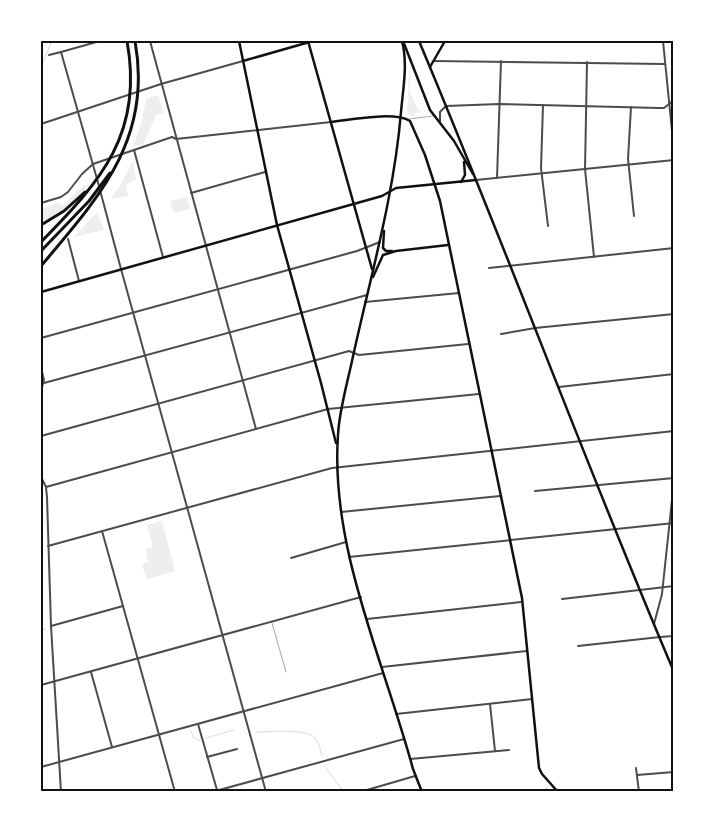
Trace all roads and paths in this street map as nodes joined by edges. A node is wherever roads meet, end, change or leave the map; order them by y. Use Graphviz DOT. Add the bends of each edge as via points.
graph roads {
  1 [pos="100,41"];
  2 [pos="127,41"];
  3 [pos="135,41"];
  4 [pos="150,41"];
  5 [pos="239,41"];
  6 [pos="313,41"];
  7 [pos="402,41"];
  8 [pos="420,41"];
  9 [pos="445,41"];
  10 [pos="663,41"];
  11 [pos="309,42"];
  12 [pos="61,52"];
  13 [pos="49,55"];
  14 [pos="243,61"];
  15 [pos="434,61"];
  16 [pos="501,61"];
  17 [pos="587,62"];
  18 [pos="665,64"];
  19 [pos="430,67"];
  20 [pos="161,84"];
  21 [pos="674,100"];
  22 [pos="499,104"];
  23 [pos="542,104"];
  24 [pos="669,104"];
  25 [pos="446,106"];
  26 [pos="586,106"];
  27 [pos="631,107"];
  28 [pos="78,112"];
  29 [pos="435,115"];
  30 [pos="401,117"];
  31 [pos="407,119"];
  32 [pos="331,122"];
  33 [pos="440,123"];
  34 [pos="41,124"];
  35 [pos="257,130"];
  36 [pos="176,138"];
  37 [pos="134,150"];
  38 [pos="674,151"];
  39 [pos="464,158"];
  40 [pos="674,160"];
  41 [pos="93,164"];
  42 [pos="628,164"];
  43 [pos="585,169"];
  44 [pos="266,172"];
  45 [pos="542,173"];
  46 [pos="497,178"];
  47 [pos="476,180"];
  48 [pos="461,182"];
  49 [pos="104,184"];
  50 [pos="93,185"];
  51 [pos="435,185"];
  52 [pos="390,192"];
  53 [pos="191,193"];
  54 [pos="41,203"];
  55 [pos="354,204"];
  56 [pos="634,216"];
  57 [pos="385,220"];
  58 [pos="41,225"];
  59 [pos="277,225"];
  60 [pos="548,226"];
  61 [pos="68,240"];
  62 [pos="41,242"];
  63 [pos="380,242"];
  64 [pos="448,244"];
  65 [pos="204,245"];
  66 [pos="366,247"];
  67 [pos="674,248"];
  68 [pos="41,251"];
  69 [pos="396,251"];
  70 [pos="163,257"];
  71 [pos="594,257"];
  72 [pos="41,266"];
  73 [pos="511,266"];
  74 [pos="489,268"];
  75 [pos="121,269"];
  76 [pos="290,269"];
  77 [pos="373,270"];
  78 [pos="372,277"];
  79 [pos="80,281"];
  80 [pos="217,290"];
  81 [pos="41,292"];
  82 [pos="459,293"];
  83 [pos="367,294"];
  84 [pos="365,302"];
  85 [pos="301,312"];
  86 [pos="133,313"];
  87 [pos="674,314"];
  88 [pos="536,328"];
  89 [pos="229,333"];
  90 [pos="501,334"];
  91 [pos="41,338"];
  92 [pos="469,344"];
  93 [pos="354,353"];
  94 [pos="145,355"];
  95 [pos="315,361"];
  96 [pos="41,368"];
  97 [pos="674,374"];
  98 [pos="242,381"];
  99 [pos="44,383"];
  100 [pos="559,387"];
  101 [pos="41,391"];
  102 [pos="479,394"];
  103 [pos="158,404"];
  104 [pos="343,408"];
  105 [pos="328,409"];
  106 [pos="256,429"];
  107 [pos="674,431"];
  108 [pos="41,436"];
  109 [pos="581,441"];
  110 [pos="337,447"];
  111 [pos="491,450"];
  112 [pos="172,452"];
  113 [pos="338,467"];
  114 [pos="41,476"];
  115 [pos="674,479"];
  116 [pos="598,485"];
  117 [pos="46,487"];
  118 [pos="535,491"];
  119 [pos="500,496"];
  120 [pos="187,508"];
  121 [pos="340,512"];
  122 [pos="669,523"];
  123 [pos="674,523"];
  124 [pos="615,528"];
  125 [pos="102,531"];
  126 [pos="510,540"];
  127 [pos="346,542"];
  128 [pos="48,546"];
  129 [pos="349,557"];
  130 [pos="291,558"];
  131 [pos="674,586"];
  132 [pos="663,588"];
  133 [pos="640,590"];
  134 [pos="361,597"];
  135 [pos="562,598"];
  136 [pos="522,602"];
  137 [pos="123,606"];
  138 [pos="367,619"];
  139 [pos="272,621"];
  140 [pos="654,624"];
  141 [pos="51,626"];
  142 [pos="222,635"];
  143 [pos="674,636"];
  144 [pos="660,637"];
  145 [pos="578,646"];
  146 [pos="527,652"];
  147 [pos="137,659"];
  148 [pos="382,667"];
  149 [pos="91,672"];
  150 [pos="286,672"];
  151 [pos="674,672"];
  152 [pos="383,673"];
  153 [pos="54,682"];
  154 [pos="41,685"];
  155 [pos="532,699"];
  156 [pos="490,704"];
  157 [pos="243,711"];
  158 [pos="396,714"];
  159 [pos="198,724"];
  160 [pos="158,735"];
  161 [pos="404,739"];
  162 [pos="112,748"];
  163 [pos="237,749"];
  164 [pos="509,750"];
  165 [pos="495,751"];
  166 [pos="207,757"];
  167 [pos="410,759"];
  168 [pos="59,762"];
  169 [pos="41,767"];
  170 [pos="636,768"];
  171 [pos="674,772"];
  172 [pos="637,775"];
  173 [pos="415,776"];
  174 [pos="262,778"];
  175 [pos="217,790"];
  176 [pos="62,792"];
  177 [pos="174,792"];
  178 [pos="212,792"];
  179 [pos="266,792"];
  180 [pos="360,792"];
  181 [pos="422,792"];
  182 [pos="558,792"];
  183 [pos="639,792"];
  1 -- 12 [label="street"];
  2 -- 50 [label="highway" via="131,89 123,132"];
  3 -- 49 [label="highway" via="138,98 133,123 124,149"];
  4 -- 20 [label="street"];
  5 -- 14 [label="main road"];
  6 -- 11 [label="main road"];
  7 -- 29 [label="main road" via="430,110"];
  7 -- 30 [label="main road" via="406,60"];
  8 -- 19 [label="main road"];
  9 -- 15 [label="main road"];
  10 -- 18 [label="street"];
  11 -- 14 [label="main road"];
  11 -- 32 [label="main road"];
  12 -- 13 [label="street"];
  12 -- 28 [label="street"];
  14 -- 20 [label="street"];
  14 -- 35 [label="main road"];
  15 -- 16 [label="street"];
  15 -- 19 [label="main road"];
  16 -- 17 [label="street"];
  16 -- 22 [label="street"];
  17 -- 18 [label="street"];
  17 -- 26 [label="street"];
  18 -- 24 [label="street"];
  19 -- 25 [label="main road"];
  20 -- 28 [label="street"];
  20 -- 36 [label="street"];
  21 -- 24 [label="street"];
  22 -- 23 [label="street"];
  22 -- 25 [label="street"];
  22 -- 46 [label="street"];
  23 -- 26 [label="street"];
  23 -- 45 [label="street"];
  24 -- 27 [label="street" via="664,108"];
  24 -- 38 [label="street"];
  25 -- 33 [label="street" via="440,112"];
  25 -- 47 [label="main road"];
  26 -- 27 [label="street"];
  26 -- 43 [label="street"];
  27 -- 42 [label="street"];
  28 -- 34 [label="street"];
  28 -- 41 [label="street"];
  29 -- 31 [label="lane"];
  29 -- 33 [label="main road"];
  30 -- 31 [label="main road"];
  30 -- 32 [label="main road"];
  30 -- 52 [label="main road"];
  31 -- 51 [label="main road" via="425,155"];
  32 -- 35 [label="street"];
  32 -- 55 [label="main road"];
  33 -- 39 [label="main road"];
  35 -- 36 [label="street"];
  35 -- 44 [label="main road"];
  36 -- 37 [label="street"];
  36 -- 53 [label="street"];
  37 -- 41 [label="street"];
  37 -- 70 [label="street"];
  39 -- 47 [label="main road"];
  39 -- 48 [label="main road" via="465,171"];
  40 -- 42 [label="street"];
  41 -- 54 [label="street" via="68,192"];
  41 -- 75 [label="street"];
  42 -- 43 [label="street"];
  42 -- 56 [label="street"];
  43 -- 45 [label="street"];
  43 -- 71 [label="street"];
  44 -- 53 [label="street"];
  44 -- 59 [label="main road"];
  45 -- 46 [label="street"];
  45 -- 60 [label="street"];
  46 -- 47 [label="street"];
  47 -- 48 [label="main road"];
  47 -- 73 [label="main road"];
  48 -- 51 [label="main road"];
  49 -- 68 [label="highway"];
  49 -- 72 [label="highway"];
  50 -- 58 [label="highway" via="64,211"];
  50 -- 62 [label="highway"];
  51 -- 52 [label="main road" via="397,188"];
  51 -- 64 [label="main road"];
  52 -- 55 [label="main road"];
  52 -- 57 [label="main road"];
  53 -- 65 [label="street"];
  55 -- 59 [label="main road"];
  55 -- 66 [label="main road"];
  57 -- 63 [label="main road"];
  57 -- 69 [label="main road" via="383,248"];
  59 -- 65 [label="main road"];
  59 -- 76 [label="main road"];
  61 -- 79 [label="street"];
  63 -- 66 [label="street"];
  63 -- 77 [label="main road"];
  64 -- 69 [label="main road"];
  64 -- 82 [label="main road"];
  65 -- 70 [label="main road"];
  65 -- 80 [label="street"];
  66 -- 76 [label="street"];
  66 -- 77 [label="main road"];
  67 -- 71 [label="street"];
  69 -- 78 [label="main road" via="381,256"];
  70 -- 75 [label="main road"];
  71 -- 73 [label="street"];
  73 -- 74 [label="street"];
  73 -- 88 [label="main road"];
  75 -- 79 [label="main road"];
  75 -- 86 [label="street"];
  76 -- 80 [label="street"];
  76 -- 85 [label="main road"];
  77 -- 78 [label="main road"];
  78 -- 83 [label="main road"];
  79 -- 81 [label="main road"];
  80 -- 86 [label="street"];
  80 -- 89 [label="street"];
  82 -- 84 [label="street"];
  82 -- 92 [label="main road"];
  83 -- 84 [label="main road"];
  83 -- 85 [label="street"];
  84 -- 93 [label="main road"];
  85 -- 89 [label="street"];
  85 -- 95 [label="main road"];
  86 -- 91 [label="street"];
  86 -- 94 [label="street"];
  87 -- 88 [label="street"];
  88 -- 90 [label="street"];
  88 -- 100 [label="main road"];
  89 -- 94 [label="street"];
  89 -- 98 [label="street"];
  92 -- 93 [label="street"];
  92 -- 102 [label="main road"];
  93 -- 95 [label="street" via="350,351"];
  93 -- 104 [label="main road"];
  94 -- 99 [label="street"];
  94 -- 103 [label="street"];
  95 -- 98 [label="street"];
  95 -- 105 [label="main road"];
  96 -- 99 [label="street"];
  97 -- 100 [label="street"];
  98 -- 103 [label="street"];
  98 -- 106 [label="street"];
  99 -- 101 [label="street"];
  100 -- 109 [label="main road"];
  102 -- 104 [label="street"];
  102 -- 111 [label="main road"];
  103 -- 108 [label="street"];
  103 -- 112 [label="street"];
  104 -- 105 [label="street"];
  104 -- 110 [label="main road"];
  105 -- 106 [label="street"];
  105 -- 110 [label="main road"];
  106 -- 112 [label="street"];
  107 -- 109 [label="street"];
  109 -- 111 [label="street"];
  109 -- 116 [label="main road"];
  110 -- 113 [label="main road"];
  111 -- 113 [label="street"];
  111 -- 119 [label="main road"];
  112 -- 117 [label="street"];
  112 -- 120 [label="street"];
  113 -- 120 [label="street"];
  113 -- 121 [label="main road"];
  114 -- 117 [label="street"];
  115 -- 116 [label="street"];
  115 -- 122 [label="street"];
  116 -- 118 [label="street"];
  116 -- 124 [label="main road"];
  117 -- 128 [label="street"];
  119 -- 121 [label="street"];
  119 -- 126 [label="main road"];
  120 -- 125 [label="street"];
  120 -- 142 [label="street"];
  121 -- 127 [label="main road"];
  122 -- 123 [label="street"];
  122 -- 124 [label="street"];
  122 -- 132 [label="street"];
  124 -- 126 [label="street"];
  124 -- 133 [label="main road"];
  125 -- 128 [label="street"];
  125 -- 137 [label="street"];
  126 -- 129 [label="street"];
  126 -- 136 [label="main road"];
  127 -- 129 [label="main road"];
  127 -- 130 [label="street"];
  128 -- 141 [label="street"];
  129 -- 134 [label="main road"];
  131 -- 132 [label="street"];
  132 -- 133 [label="street"];
  132 -- 140 [label="street"];
  133 -- 135 [label="street"];
  133 -- 140 [label="main road"];
  134 -- 138 [label="main road"];
  134 -- 139 [label="street"];
  136 -- 138 [label="street"];
  136 -- 146 [label="main road"];
  137 -- 141 [label="street"];
  137 -- 147 [label="street"];
  138 -- 148 [label="main road"];
  139 -- 142 [label="street"];
  139 -- 150 [label="lane"];
  140 -- 144 [label="main road"];
  141 -- 153 [label="street"];
  142 -- 147 [label="street"];
  142 -- 157 [label="street"];
  143 -- 144 [label="street"];
  144 -- 145 [label="street"];
  144 -- 151 [label="main road"];
  146 -- 148 [label="street"];
  146 -- 155 [label="main road"];
  147 -- 149 [label="street"];
  147 -- 160 [label="street"];
  148 -- 152 [label="main road"];
  149 -- 153 [label="street"];
  149 -- 162 [label="street"];
  152 -- 157 [label="street"];
  152 -- 158 [label="main road"];
  153 -- 154 [label="street"];
  153 -- 168 [label="street"];
  155 -- 156 [label="street"];
  155 -- 182 [label="main road" via="540,771"];
  156 -- 158 [label="street"];
  156 -- 165 [label="street"];
  157 -- 159 [label="street"];
  157 -- 174 [label="street"];
  158 -- 161 [label="main road"];
  159 -- 160 [label="street"];
  159 -- 166 [label="street"];
  160 -- 162 [label="street"];
  160 -- 177 [label="street"];
  161 -- 167 [label="main road"];
  161 -- 174 [label="street"];
  162 -- 168 [label="street"];
  163 -- 166 [label="street"];
  164 -- 165 [label="street"];
  165 -- 167 [label="street"];
  166 -- 175 [label="street"];
  167 -- 173 [label="main road"];
  168 -- 169 [label="street"];
  168 -- 176 [label="street"];
  170 -- 172 [label="street"];
  171 -- 172 [label="street"];
  172 -- 183 [label="street"];
  173 -- 180 [label="street"];
  173 -- 181 [label="main road"];
  174 -- 175 [label="street"];
  174 -- 179 [label="street"];
  175 -- 178 [label="street"];
}
